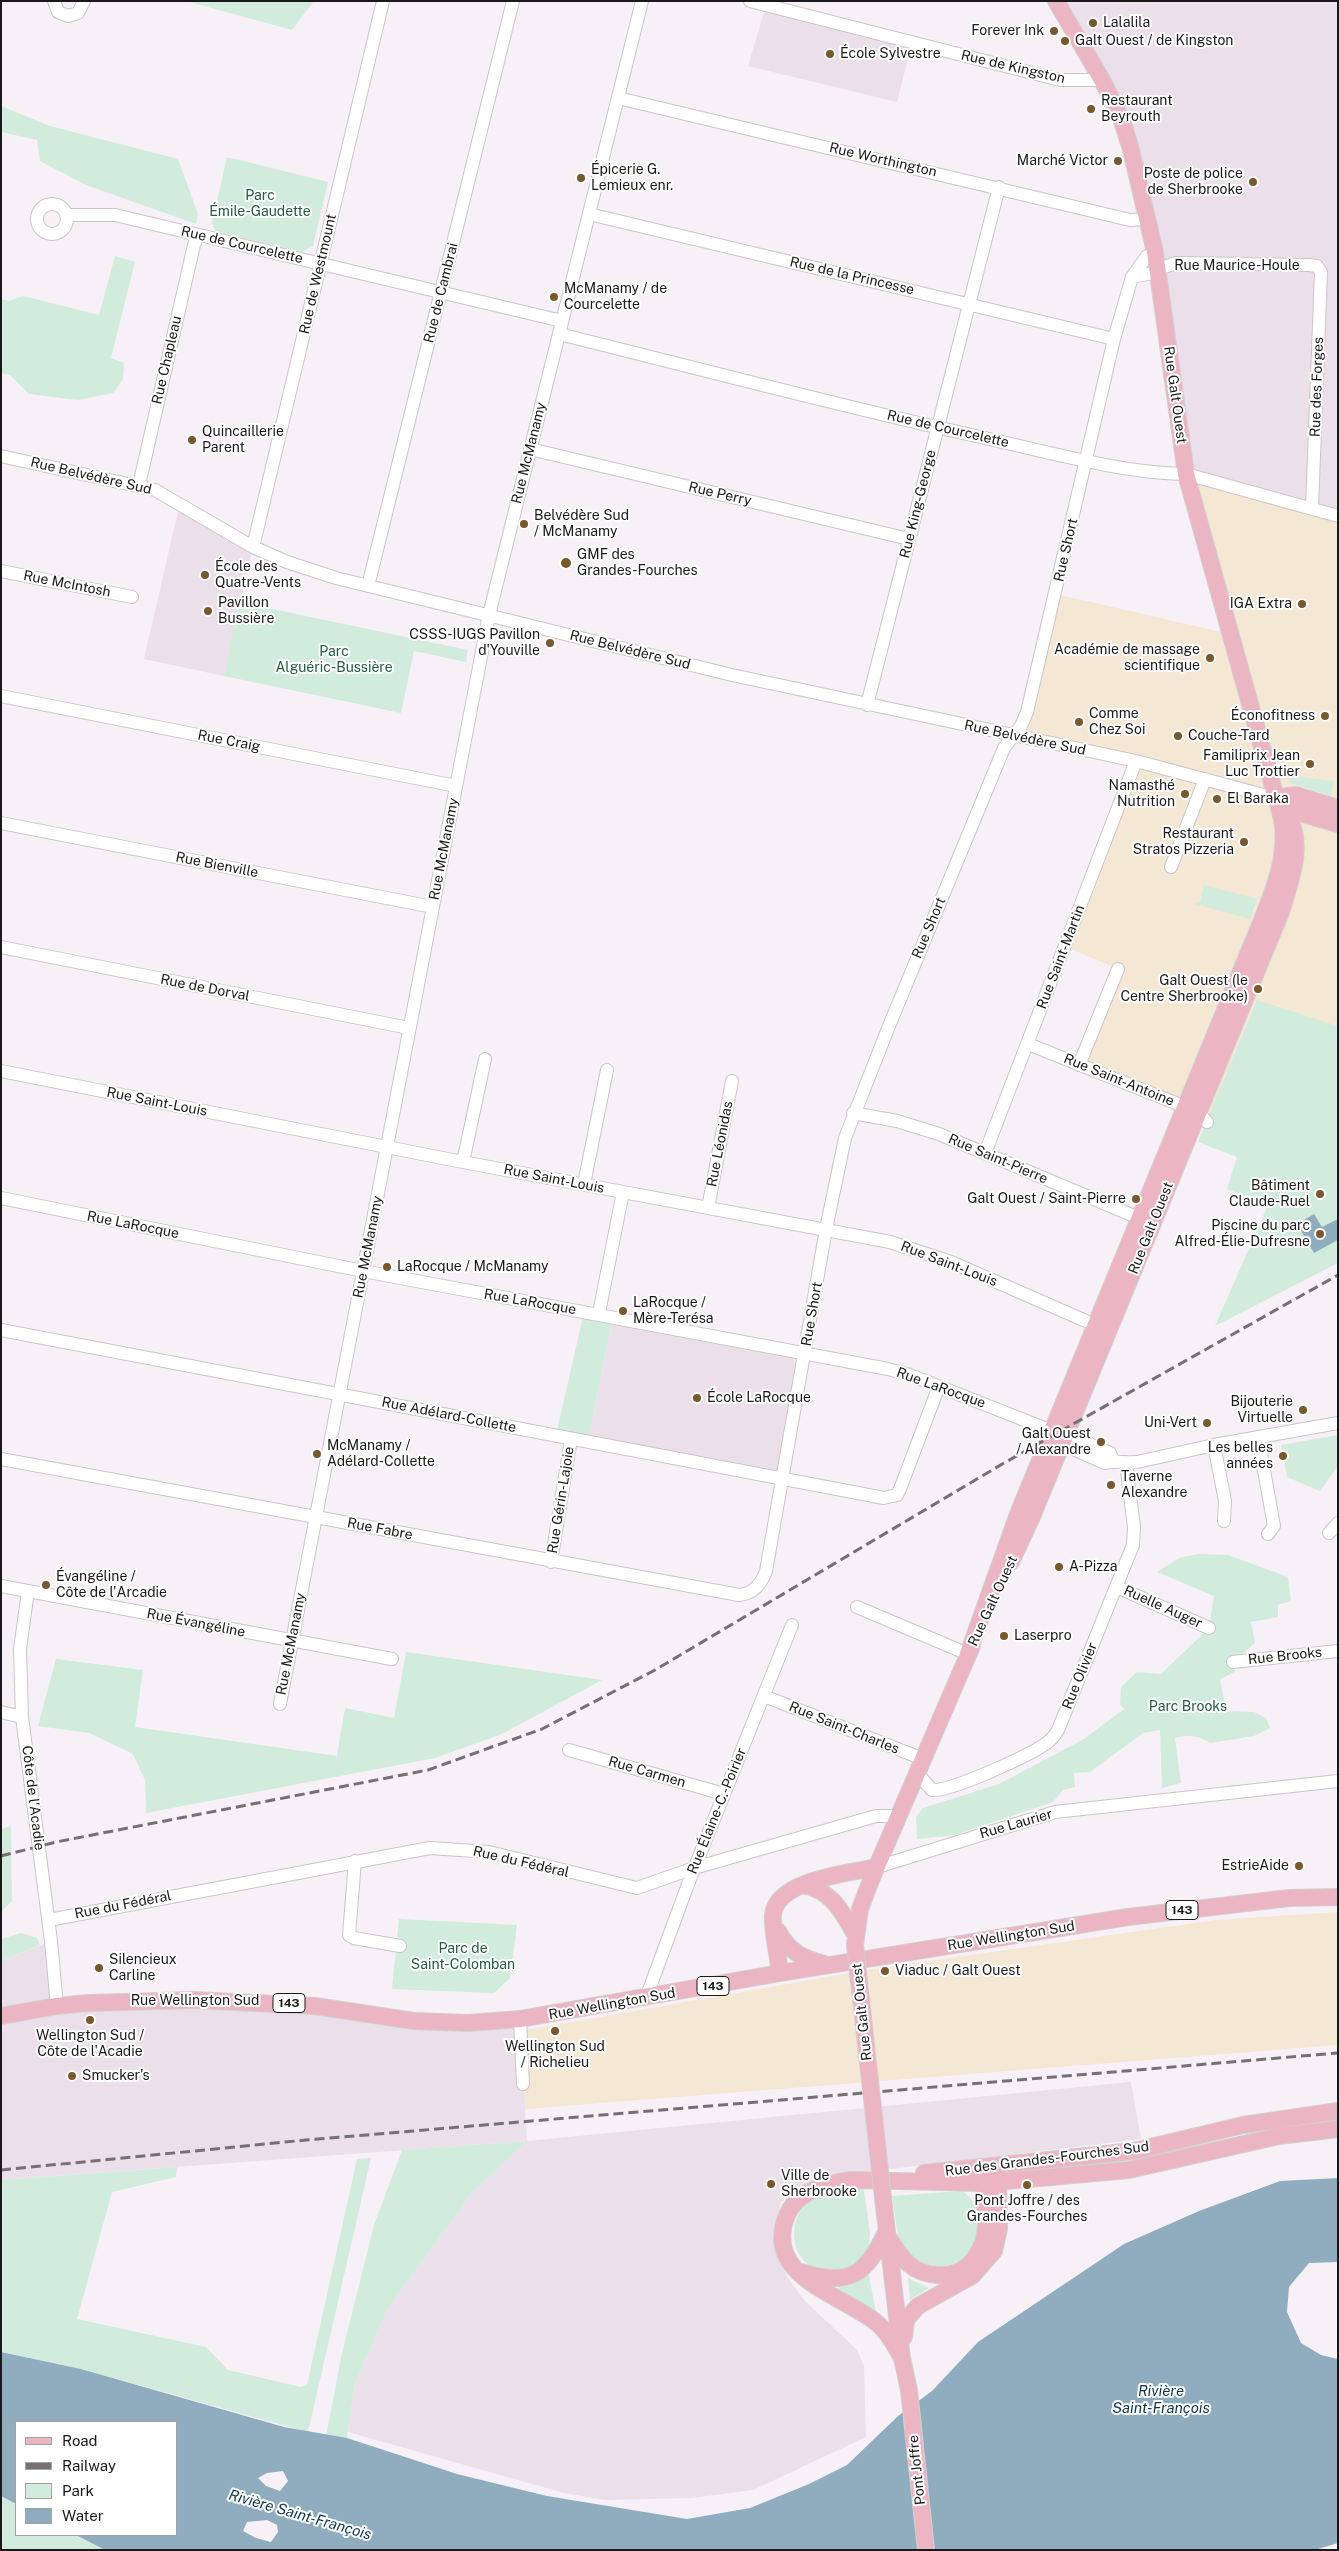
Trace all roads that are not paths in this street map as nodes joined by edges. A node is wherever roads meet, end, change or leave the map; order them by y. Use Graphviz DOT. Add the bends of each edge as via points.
graph roads {
  1 [pos="54,1"];
  2 [pos="84,1"];
  3 [pos="383,1"];
  4 [pos="513,1"];
  5 [pos="642,1"];
  6 [pos="750,1"];
  7 [pos="1056,1"];
  8 [pos="766,3"];
  9 [pos="1102,80"];
  10 [pos="618,98"];
  11 [pos="999,187"];
  12 [pos="589,214"];
  13 [pos="66,215"];
  14 [pos="1148,219"];
  15 [pos="198,235"];
  16 [pos="1155,252"];
  17 [pos="321,264"];
  18 [pos="1317,266"];
  19 [pos="1158,271"];
  20 [pos="1132,277"];
  21 [pos="441,292"];
  22 [pos="969,304"];
  23 [pos="562,321"];
  24 [pos="559,334"];
  25 [pos="1114,339"];
  26 [pos="938,428"];
  27 [pos="530,449"];
  28 [pos="1,456"];
  29 [pos="1086,460"];
  30 [pos="1186,474"];
  31 [pos="139,485"];
  32 [pos="1312,508"];
  33 [pos="1338,516"];
  34 [pos="909,539"];
  35 [pos="253,547"];
  36 [pos="1,571"];
  37 [pos="368,586"];
  38 [pos="132,597"];
  39 [pos="489,615"];
  40 [pos="1,696"];
  41 [pos="867,704"];
  42 [pos="1015,735"];
  43 [pos="1136,761"];
  44 [pos="1205,779"];
  45 [pos="456,786"];
  46 [pos="1275,798"];
  47 [pos="1338,808"];
  48 [pos="1,823"];
  49 [pos="1338,824"];
  50 [pos="1171,866"];
  51 [pos="432,906"];
  52 [pos="1,947"];
  53 [pos="1118,969"];
  54 [pos="409,1028"];
  55 [pos="1028,1044"];
  56 [pos="485,1059"];
  57 [pos="1079,1065"];
  58 [pos="607,1070"];
  59 [pos="1,1071"];
  60 [pos="732,1081"];
  61 [pos="853,1113"];
  62 [pos="1197,1114"];
  63 [pos="386,1147"];
  64 [pos="984,1153"];
  65 [pos="463,1162"];
  66 [pos="584,1184"];
  67 [pos="623,1192"];
  68 [pos="1,1198"];
  69 [pos="708,1208"];
  70 [pos="1139,1218"];
  71 [pos="826,1229"];
  72 [pos="364,1271"];
  73 [pos="599,1313"];
  74 [pos="1095,1325"];
  75 [pos="1,1330"];
  76 [pos="805,1354"];
  77 [pos="939,1386"];
  78 [pos="340,1393"];
  79 [pos="1338,1423"];
  80 [pos="1058,1435"];
  81 [pos="1258,1437"];
  82 [pos="571,1439"];
  83 [pos="1214,1445"];
  84 [pos="1,1460"];
  85 [pos="1126,1463"];
  86 [pos="782,1478"];
  87 [pos="317,1518"];
  88 [pos="1224,1522"];
  89 [pos="1338,1522"];
  90 [pos="1329,1533"];
  91 [pos="1268,1534"];
  92 [pos="552,1562"];
  93 [pos="1,1586"];
  94 [pos="1117,1586"];
  95 [pos="756,1588"];
  96 [pos="28,1591"];
  97 [pos="857,1607"];
  98 [pos="792,1625"];
  99 [pos="1209,1628"];
  100 [pos="292,1641"];
  101 [pos="1338,1651"];
  102 [pos="968,1654"];
  103 [pos="392,1659"];
  104 [pos="1233,1662"];
  105 [pos="764,1696"];
  106 [pos="280,1704"];
  107 [pos="1,1712"];
  108 [pos="22,1717"];
  109 [pos="570,1750"];
  110 [pos="920,1766"];
  111 [pos="1338,1781"];
  112 [pos="724,1794"];
  113 [pos="898,1816"];
  114 [pos="354,1861"];
  115 [pos="877,1867"];
  116 [pos="694,1868"];
  117 [pos="801,1885"];
  118 [pos="1338,1897"];
  119 [pos="49,1920"];
  120 [pos="773,1922"];
  121 [pos="855,1939"];
  122 [pos="400,1946"];
  123 [pos="830,1966"];
  124 [pos="780,1973"];
  125 [pos="646,1998"];
  126 [pos="57,2006"];
  127 [pos="1,2016"];
  128 [pos="520,2019"];
  129 [pos="523,2084"];
  130 [pos="1338,2111"];
  131 [pos="1338,2129"];
  132 [pos="988,2166"];
  133 [pos="872,2179"];
  134 [pos="991,2182"];
  135 [pos="886,2232"];
  136 [pos="797,2270"];
  137 [pos="902,2358"];
  138 [pos="909,2390"];
  139 [pos="926,2550"];
  1 -- 2 [label="street" via="58,12 68,16 78,13"];
  3 -- 17 [label="street, Rue de Westmount"];
  4 -- 21 [label="street, Rue de Cambrai"];
  5 -- 10 [label="street, Rue McManamy"];
  6 -- 8 [label="street, Rue de Kingston"];
  7 -- 9 [label="main road, Rue Galt Ouest"];
  8 -- 9 [label="street, Rue de Kingston" via="1060,80"];
  9 -- 14 [label="main road, Rue Galt Ouest" via="1121,118"];
  10 -- 11 [label="street, Rue Worthington"];
  10 -- 12 [label="street, Rue McManamy"];
  11 -- 14 [label="street, Rue Worthington" via="1130,220"];
  11 -- 22 [label="street, Rue King-George"];
  12 -- 22 [label="street, Rue de la Princesse"];
  12 -- 23 [label="street, Rue McManamy"];
  13 -- 15 [label="street, Rue de Courcelette" via="115,215"];
  14 -- 16 [label="main road, Rue Galt Ouest"];
  15 -- 17 [label="street, Rue de Courcelette"];
  15 -- 31 [label="street, Rue Chapleau"];
  16 -- 19 [label="main road, Rue Galt Ouest"];
  16 -- 20 [label="street, Rue Short" via="1147,256"];
  17 -- 21 [label="street, Rue de Courcelette"];
  17 -- 35 [label="street, Rue de Westmount"];
  18 -- 19 [label="street, Rue Maurice-Houle" via="1176,264"];
  18 -- 32 [label="street, Rue des Forges" via="1321,272"];
  19 -- 20 [label="street"];
  19 -- 30 [label="main road, Rue Galt Ouest"];
  20 -- 25 [label="street, Rue Short"];
  21 -- 23 [label="street, Rue de Courcelette"];
  21 -- 37 [label="street, Rue de Cambrai"];
  22 -- 25 [label="street, Rue de la Princesse"];
  22 -- 26 [label="street, Rue King-George"];
  23 -- 24 [label="street, Rue McManamy"];
  24 -- 26 [label="street, Rue de Courcelette"];
  24 -- 27 [label="street, Rue McManamy"];
  25 -- 29 [label="street, Rue Short"];
  26 -- 29 [label="street, Rue de Courcelette"];
  26 -- 34 [label="street, Rue King-George"];
  27 -- 34 [label="street, Rue Perry"];
  27 -- 39 [label="street, Rue McManamy"];
  28 -- 31 [label="street, Rue Belvédère Sud"];
  29 -- 30 [label="street, Rue de Courcelette"];
  29 -- 42 [label="street, Rue Short" via="1027,712"];
  30 -- 32 [label="street, Rue de Courcelette"];
  30 -- 46 [label="main road, Rue Galt Ouest"];
  31 -- 35 [label="street, Rue Belvédère Sud" via="169,497"];
  32 -- 33 [label="street, Rue de Courcelette"];
  34 -- 41 [label="street, Rue King-George"];
  35 -- 37 [label="street, Rue Belvédère Sud" via="287,562"];
  36 -- 38 [label="street, Rue McIntosh"];
  37 -- 39 [label="street, Rue Belvédère Sud"];
  39 -- 41 [label="street, Rue Belvédère Sud" via="732,675"];
  39 -- 45 [label="street, Rue McManamy"];
  40 -- 45 [label="street, Rue Craig"];
  41 -- 42 [label="street, Rue Belvédère Sud"];
  42 -- 43 [label="street, Rue Belvédère Sud"];
  42 -- 61 [label="street, Rue Short" via="1004,748"];
  43 -- 44 [label="street, Rue Belvédère Sud"];
  43 -- 55 [label="street, Rue Saint-Martin"];
  44 -- 46 [label="street, Rue Belvédère Sud"];
  44 -- 50 [label="street"];
  45 -- 51 [label="street, Rue McManamy"];
  46 -- 47 [label="main road, Rue Belvédère Sud" via="1296,795"];
  46 -- 49 [label="main road, Rue Belvédère Sud" via="1300,813"];
  46 -- 62 [label="main road, Rue Galt Ouest" via="1283,829 1284,852"];
  48 -- 51 [label="street, Rue Bienville"];
  51 -- 54 [label="street, Rue McManamy"];
  52 -- 54 [label="street, Rue de Dorval"];
  53 -- 57 [label="street"];
  54 -- 63 [label="street, Rue McManamy"];
  55 -- 57 [label="street, Rue Saint-Antoine"];
  55 -- 64 [label="street, Rue Saint-Martin"];
  56 -- 65 [label="street"];
  57 -- 62 [label="street, Rue Saint-Antoine"];
  58 -- 66 [label="street"];
  59 -- 63 [label="street, Rue Saint-Louis"];
  60 -- 69 [label="street, Rue Léonidas"];
  61 -- 64 [label="street, Rue Saint-Pierre" via="912,1126"];
  61 -- 71 [label="street, Rue Short"];
  62 -- 70 [label="main road, Rue Galt Ouest"];
  62 -- 80 [label="main road, Rue Galt Ouest"];
  63 -- 65 [label="street, Rue Saint-Louis"];
  63 -- 72 [label="street, Rue McManamy"];
  64 -- 70 [label="street, Rue Saint-Pierre"];
  65 -- 66 [label="street, Rue Saint-Louis"];
  66 -- 67 [label="street, Rue Saint-Louis"];
  67 -- 69 [label="street, Rue Saint-Louis"];
  67 -- 73 [label="street"];
  68 -- 72 [label="street, Rue LaRocque"];
  69 -- 71 [label="street, Rue Saint-Louis"];
  70 -- 74 [label="main road, Rue Galt Ouest"];
  71 -- 74 [label="street, Rue Saint-Louis" via="918,1249"];
  71 -- 76 [label="street, Rue Short"];
  72 -- 73 [label="street, Rue LaRocque"];
  72 -- 78 [label="street, Rue McManamy"];
  73 -- 76 [label="street, Rue LaRocque"];
  74 -- 80 [label="main road, Rue Galt Ouest"];
  75 -- 78 [label="street, Rue Adélard-Collette"];
  76 -- 77 [label="street, Rue LaRocque" via="888,1369"];
  76 -- 86 [label="street, Rue Short"];
  77 -- 80 [label="street, Rue LaRocque"];
  77 -- 86 [label="street, Rue Adélard-Collette" via="897,1495 884,1498"];
  78 -- 82 [label="street, Rue Adélard-Collette"];
  78 -- 87 [label="street, Rue McManamy"];
  79 -- 81 [label="street"];
  80 -- 85 [label="street, Rue LaRocque" via="1071,1448 1105,1463 1113,1460"];
  80 -- 102 [label="main road, Rue Galt Ouest" via="1031,1519"];
  81 -- 83 [label="street"];
  81 -- 91 [label="street" via="1274,1526"];
  82 -- 86 [label="street, Rue Adélard-Collette"];
  82 -- 92 [label="street, Rue Gérin-Lajoie"];
  83 -- 85 [label="street"];
  83 -- 88 [label="street" via="1225,1501"];
  84 -- 87 [label="street, Rue Fabre"];
  85 -- 94 [label="street, Rue Olivier" via="1134,1527 1132,1546"];
  86 -- 95 [label="street, Rue Short" via="766,1572"];
  87 -- 92 [label="street, Rue Fabre"];
  87 -- 100 [label="street, Rue McManamy"];
  89 -- 90 [label="street"];
  92 -- 95 [label="street, Rue Fabre" via="738,1595"];
  93 -- 96 [label="street, Rue Évangéline"];
  94 -- 99 [label="street, Ruelle Auger"];
  94 -- 110 [label="street, Rue Olivier" via="1053,1738 1012,1761 938,1790 926,1786"];
  96 -- 100 [label="street, Rue Évangéline"];
  96 -- 108 [label="street, Côte de l'Acadie" via="20,1649"];
  97 -- 102 [label="street"];
  98 -- 105 [label="street, Rue Élaine-C.-Poirier"];
  100 -- 103 [label="street, Rue Évangéline"];
  100 -- 106 [label="street, Rue McManamy"];
  101 -- 104 [label="street, Rue Brooks"];
  102 -- 110 [label="main road, Rue Galt Ouest"];
  105 -- 110 [label="street, Rue Saint-Charles"];
  105 -- 112 [label="street, Rue Élaine-C.-Poirier"];
  107 -- 108 [label="street"];
  108 -- 119 [label="street, Côte de l'Acadie"];
  109 -- 112 [label="street, Rue Carmen"];
  110 -- 113 [label="main road, Rue Galt Ouest"];
  111 -- 115 [label="street, Rue Laurier" via="1055,1812"];
  112 -- 116 [label="street, Rue Élaine-C.-Poirier"];
  113 -- 115 [label="main road, Rue Galt Ouest"];
  113 -- 116 [label="street, Rue du Fédéral" via="876,1816"];
  114 -- 116 [label="street, Rue du Fédéral" via="430,1848 468,1850 637,1888"];
  114 -- 119 [label="street, Rue du Fédéral"];
  114 -- 122 [label="street" via="349,1935"];
  115 -- 117 [label="main road, Rue Laurier"];
  115 -- 121 [label="main road, Rue Galt Ouest" via="860,1909"];
  116 -- 125 [label="street, Rue Élaine-C.-Poirier"];
  117 -- 120 [label="main road, Rue Laurier" via="781,1897 773,1913"];
  117 -- 121 [label="main road" via="816,1888 832,1899"];
  118 -- 123 [label="main road, Rue Wellington Sud / 143" via="1289,1898 1197,1908"];
  119 -- 126 [label="street, Côte de l'Acadie"];
  120 -- 123 [label="main road" via="789,1949 802,1958"];
  120 -- 124 [label="main road, Rue Laurier"];
  121 -- 135 [label="main road, Rue Galt Ouest, bridge"];
  123 -- 124 [label="main road, Rue Wellington Sud / 143"];
  124 -- 125 [label="main road, Rue Wellington Sud / 143"];
  125 -- 128 [label="main road, Rue Wellington Sud / 143"];
  126 -- 127 [label="main road, Rue Wellington Sud / 143"];
  126 -- 128 [label="main road, Rue Wellington Sud / 143" via="124,2001 264,2002 414,2020 468,2023"];
  128 -- 129 [label="street"];
  130 -- 132 [label="main road, Rue des Grandes-Fourches Sud" via="1243,2125 1134,2151"];
  131 -- 134 [label="main road, Rue des Grandes-Fourches Sud" via="1270,2138 1129,2170"];
  132 -- 133 [label="main road, Rue des Grandes-Fourches Sud"];
  132 -- 134 [label="main road"];
  133 -- 134 [label="main road, Rue des Grandes-Fourches Sud"];
  133 -- 136 [label="main road, Rue des Grandes-Fourches Sud" via="824,2186 793,2205 786,2216 783,2243"];
  134 -- 135 [label="main road" via="983,2244 974,2261 959,2272 938,2275 912,2268 901,2259"];
  134 -- 137 [label="main road" via="999,2229 994,2251 972,2276 911,2312 906,2320"];
  135 -- 136 [label="main road" via="875,2255 864,2268 851,2276 830,2279"];
  135 -- 137 [label="main road, Rue Galt Ouest"];
  136 -- 137 [label="main road, Rue des Grandes-Fourches Sud" via="807,2282 877,2322"];
  137 -- 138 [label="main road, Rue Galt Ouest"];
  138 -- 139 [label="main road, Pont Joffre"];
}
